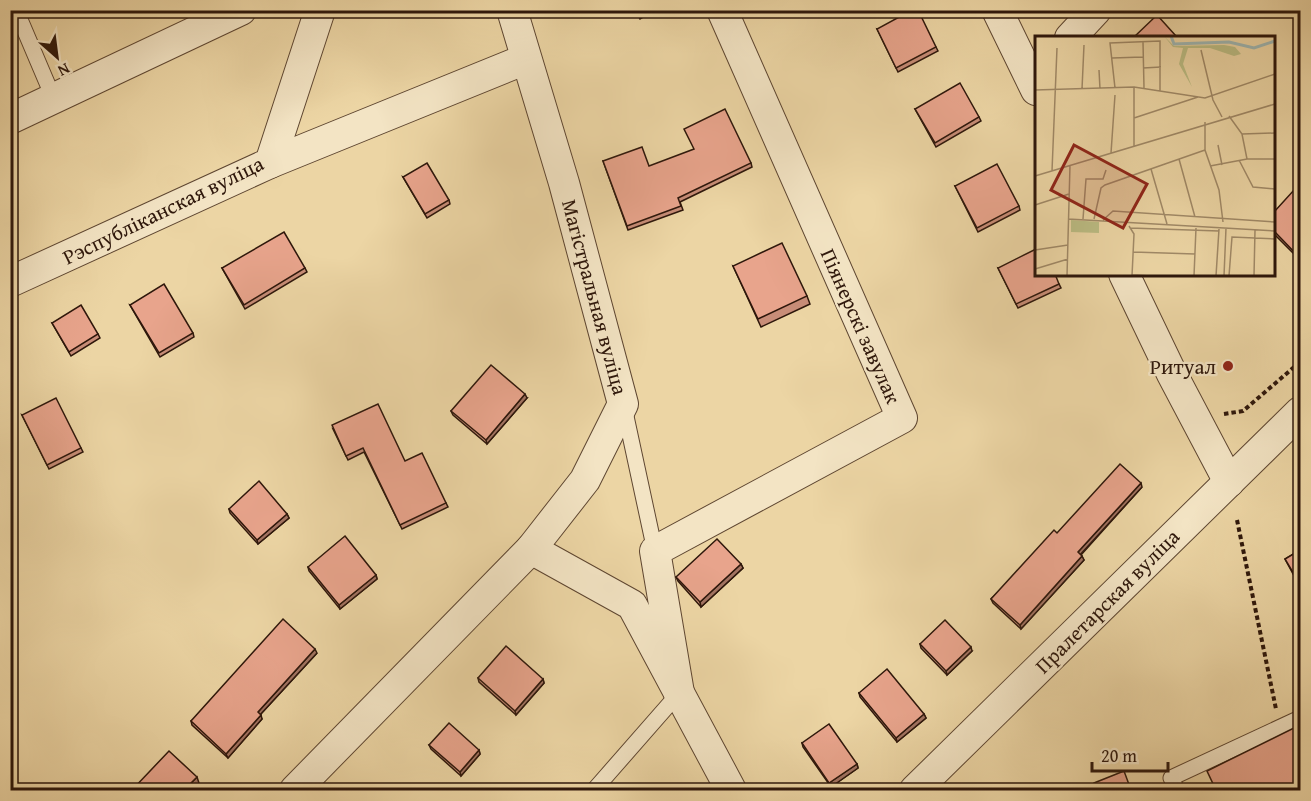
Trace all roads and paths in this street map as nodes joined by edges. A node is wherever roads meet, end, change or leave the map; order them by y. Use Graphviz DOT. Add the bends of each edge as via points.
graph roads {
  1 [pos="15,10"];
  2 [pos="241,10"];
  3 [pos="320,10"];
  4 [pos="512,10"];
  5 [pos="722,10"];
  6 [pos="997,10"];
  7 [pos="1096,10"];
  8 [pos="1072,36"];
  9 [pos="526,59"];
  10 [pos="1035,79"];
  11 [pos="53,97"];
  12 [pos="10,119"];
  13 [pos="270,163"];
  14 [pos="1125,276"];
  15 [pos="10,282"];
  16 [pos="1300,363"];
  17 [pos="623,404"];
  18 [pos="1300,412"];
  19 [pos="1219,415"];
  20 [pos="1229,482"];
  21 [pos="1237,520"];
  22 [pos="531,549"];
  23 [pos="655,551"];
  24 [pos="679,693"];
  25 [pos="1300,718"];
  26 [pos="1280,727"];
  27 [pos="295,790"];
  28 [pos="594,790"];
  29 [pos="731,790"];
  30 [pos="915,790"];
  31 [pos="1177,790"];
  1 -- 11 [label="lane"];
  2 -- 11 [label="street"];
  3 -- 13 [label="street, Рэспубліканская вуліца"];
  4 -- 9 [label="street, Магістральная вуліца"];
  5 -- 23 [label="street, Піянерскі завулак" via="902,418"];
  6 -- 10 [label="street"];
  7 -- 8 [label="street"];
  9 -- 13 [label="street"];
  9 -- 17 [label="street, Магістральная вуліца" via="564,183"];
  11 -- 12 [label="street"];
  13 -- 15 [label="street, Рэспубліканская вуліца"];
  14 -- 20 [label="street"];
  16 -- 19 [label="path" via="1242,411"];
  17 -- 22 [label="street, Магістральная вуліца" via="585,480"];
  17 -- 23 [label="lane"];
  18 -- 20 [label="street, Пралетарская вуліца"];
  20 -- 30 [label="street, Пралетарская вуліца"];
  21 -- 26 [label="path"];
  22 -- 24 [label="street" via="632,605"];
  22 -- 27 [label="street, Магістральная вуліца"];
  23 -- 24 [label="street"];
  24 -- 28 [label="lane"];
  24 -- 29 [label="street"];
  25 -- 26 [label="lane"];
  26 -- 31 [label="lane" via="1171,778"];
}
